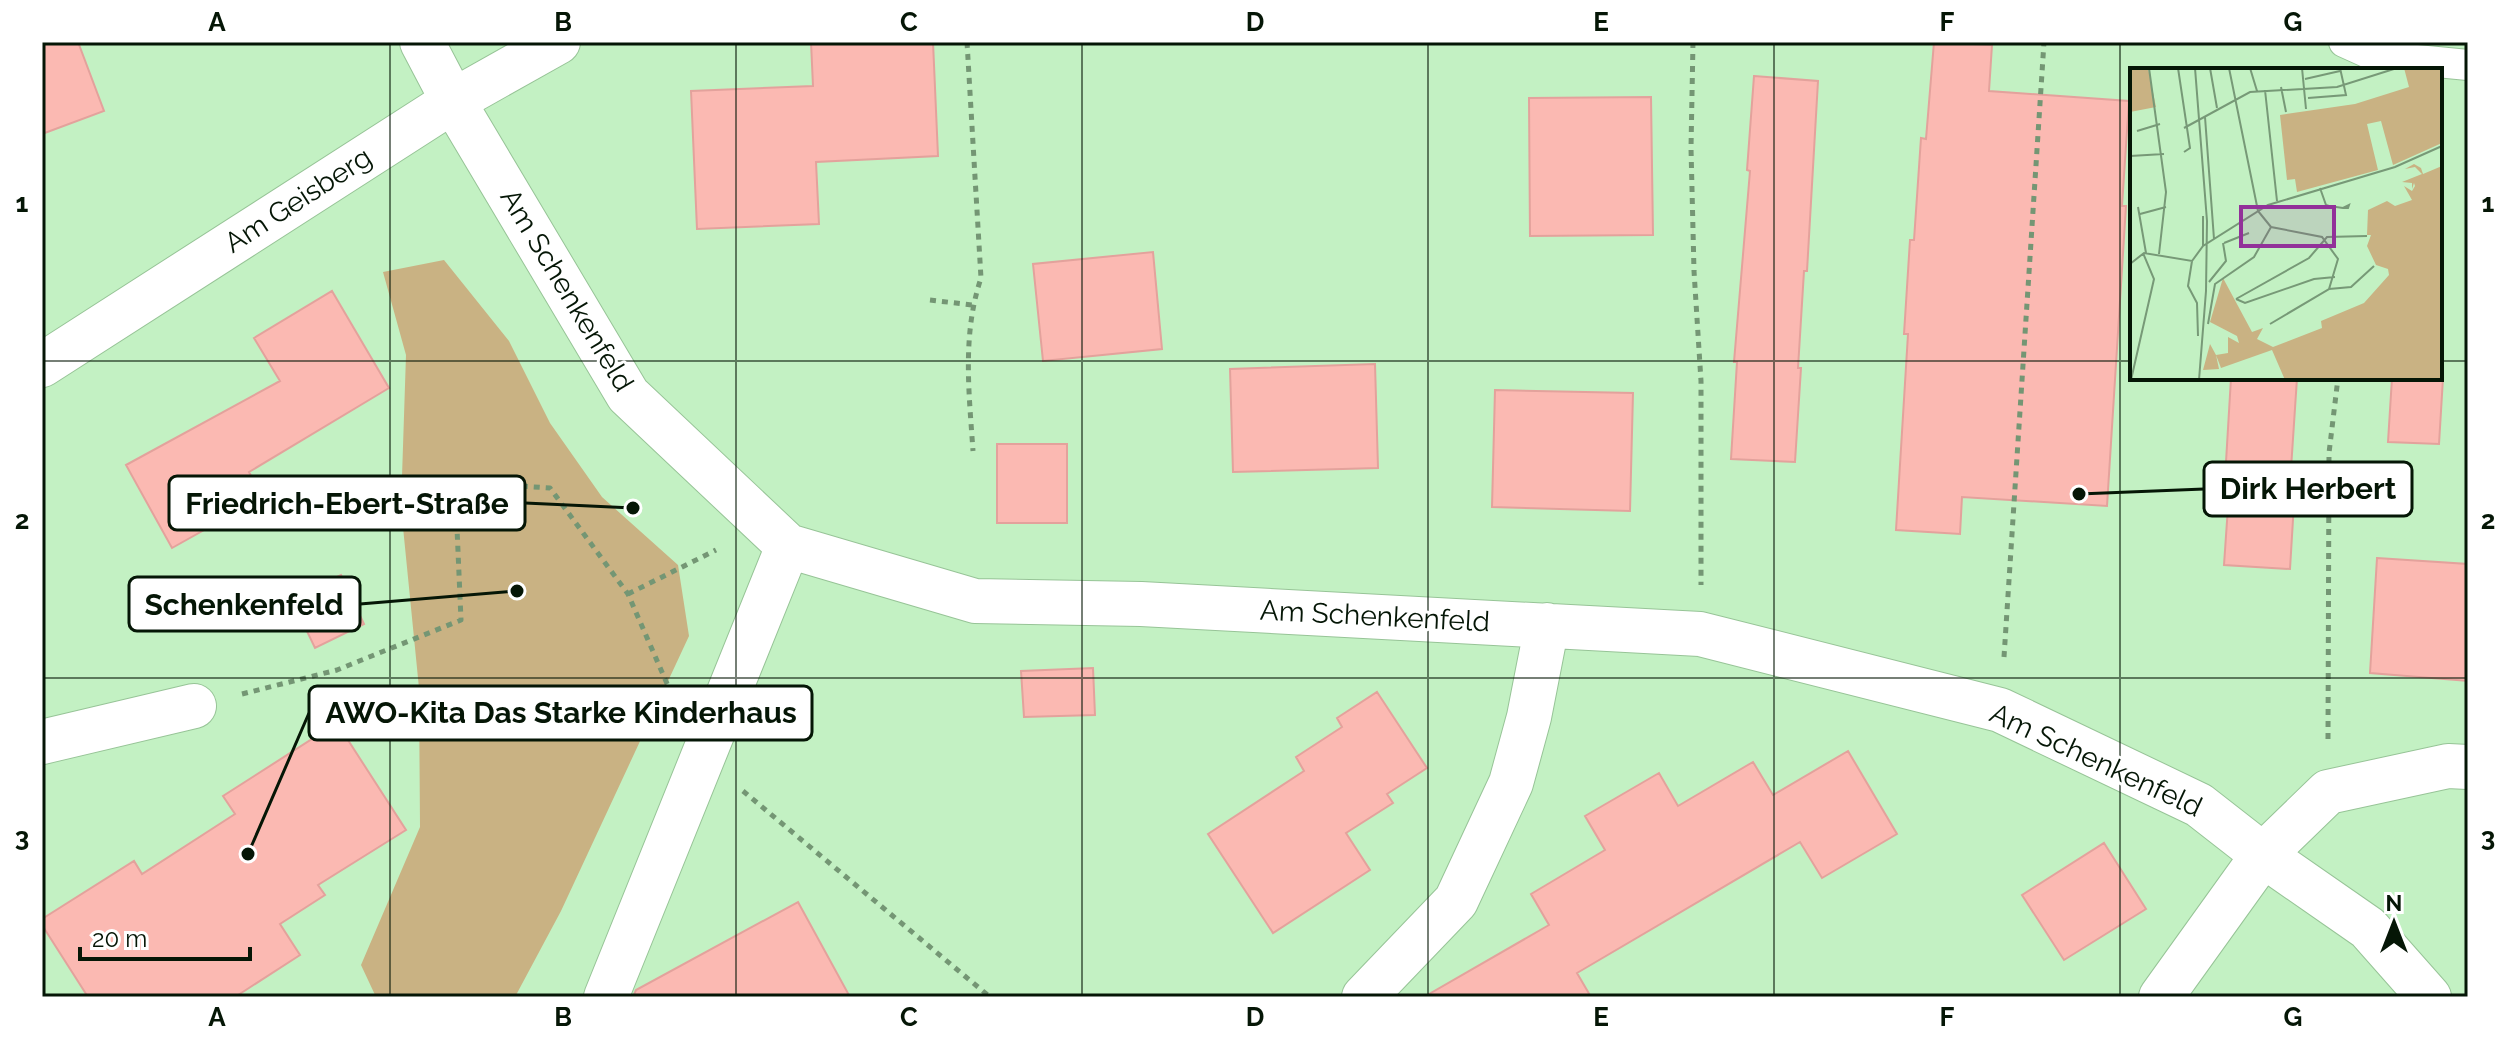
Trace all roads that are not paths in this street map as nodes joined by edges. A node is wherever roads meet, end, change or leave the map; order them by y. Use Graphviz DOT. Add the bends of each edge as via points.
graph roads {
  1 [pos="422,42"];
  2 [pos="558,42"];
  3 [pos="2344,42"];
  4 [pos="2468,65"];
  5 [pos="453,101"];
  6 [pos="42,365"];
  7 [pos="778,536"];
  8 [pos="1547,625"];
  9 [pos="194,706"];
  10 [pos="42,742"];
  11 [pos="2468,767"];
  12 [pos="2263,855"];
  13 [pos="606,997"];
  14 [pos="1364,997"];
  15 [pos="2161,997"];
  16 [pos="2429,997"];
  1 -- 5 [label="street, Am Schenkenfeld"];
  2 -- 5 [label="street, Am Geisberg"];
  3 -- 4 [label="lane" via="2375,56"];
  5 -- 6 [label="street, Am Geisberg"];
  5 -- 7 [label="street, Am Schenkenfeld" via="628,395"];
  7 -- 8 [label="street, Am Schenkenfeld" via="975,601"];
  7 -- 13 [label="street" via="703,756"];
  8 -- 12 [label="street, Am Schenkenfeld" via="1700,634 2000,710 2199,805"];
  8 -- 14 [label="street" via="1511,783 1456,901"];
  9 -- 10 [label="street"];
  11 -- 12 [label="street" via="2448,766 2328,792"];
  12 -- 15 [label="street"];
  12 -- 16 [label="street, Am Schenkenfeld" via="2368,928"];
}
